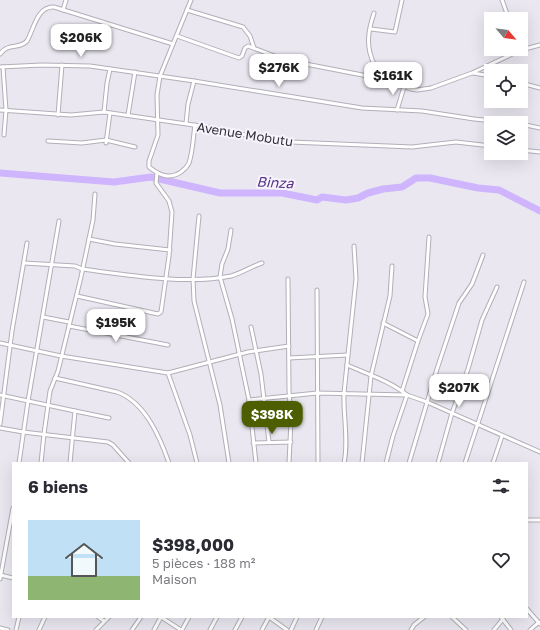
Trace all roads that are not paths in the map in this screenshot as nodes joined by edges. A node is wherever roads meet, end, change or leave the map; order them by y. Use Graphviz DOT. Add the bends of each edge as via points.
graph roads {
  1 [pos="66,0"];
  2 [pos="191,0"];
  3 [pos="402,0"];
  4 [pos="502,0"];
  5 [pos="63,10"];
  6 [pos="187,10"];
  7 [pos="506,12"];
  8 [pos="374,13"];
  9 [pos="371,29"];
  10 [pos="176,36"];
  11 [pos="173,44"];
  12 [pos="540,45"];
  13 [pos="528,47"];
  14 [pos="254,48"];
  15 [pos="0,54"];
  16 [pos="506,56"];
  17 [pos="62,65"];
  18 [pos="1,67"];
  19 [pos="110,69"];
  20 [pos="135,72"];
  21 [pos="472,73"];
  22 [pos="484,75"];
  23 [pos="160,76"];
  24 [pos="383,79"];
  25 [pos="194,81"];
  26 [pos="528,85"];
  27 [pos="404,87"];
  28 [pos="540,88"];
  29 [pos="0,110"];
  30 [pos="6,110"];
  31 [pos="397,110"];
  32 [pos="104,112"];
  33 [pos="110,112"];
  34 [pos="58,115"];
  35 [pos="128,115"];
  36 [pos="158,120"];
  37 [pos="484,120"];
  38 [pos="186,123"];
  39 [pos="528,125"];
  40 [pos="195,126"];
  41 [pos="540,128"];
  42 [pos="4,135"];
  43 [pos="48,141"];
  44 [pos="106,141"];
  45 [pos="484,145"];
  46 [pos="135,148"];
  47 [pos="528,151"];
  48 [pos="540,152"];
  49 [pos="157,174"];
  50 [pos="95,194"];
  51 [pos="199,216"];
  52 [pos="59,221"];
  53 [pos="231,230"];
  54 [pos="429,237"];
  55 [pos="89,239"];
  56 [pos="27,244"];
  57 [pos="354,246"];
  58 [pos="170,250"];
  59 [pos="483,254"];
  60 [pos="24,263"];
  61 [pos="262,263"];
  62 [pos="51,265"];
  63 [pos="392,266"];
  64 [pos="82,269"];
  65 [pos="220,277"];
  66 [pos="165,278"];
  67 [pos="193,279"];
  68 [pos="288,279"];
  69 [pos="524,282"];
  70 [pos="497,287"];
  71 [pos="317,290"];
  72 [pos="76,296"];
  73 [pos="43,317"];
  74 [pos="383,323"];
  75 [pos="69,324"];
  76 [pos="250,327"];
  77 [pos="418,340"];
  78 [pos="0,343"];
  79 [pos="10,344"];
  80 [pos="168,345"];
  81 [pos="289,346"];
  82 [pos="37,350"];
  83 [pos="257,351"];
  84 [pos="240,354"];
  85 [pos="348,355"];
  86 [pos="61,356"];
  87 [pos="317,356"];
  88 [pos="289,358"];
  89 [pos="210,362"];
  90 [pos="347,365"];
  91 [pos="168,373"];
  92 [pos="371,376"];
  93 [pos="55,378"];
  94 [pos="402,391"];
  95 [pos="317,393"];
  96 [pos="344,393"];
  97 [pos="370,394"];
  98 [pos="0,395"];
  99 [pos="4,395"];
  100 [pos="290,395"];
  101 [pos="407,395"];
  102 [pos="264,398"];
  103 [pos="249,400"];
  104 [pos="28,401"];
  105 [pos="427,402"];
  106 [pos="48,405"];
  107 [pos="76,410"];
  108 [pos="452,413"];
  109 [pos="109,418"];
  110 [pos="0,424"];
  111 [pos="477,425"];
  112 [pos="0,428"];
  113 [pos="23,432"];
  114 [pos="44,434"];
  115 [pos="502,436"];
  116 [pos="73,438"];
  117 [pos="269,442"];
  118 [pos="291,442"];
  119 [pos="254,443"];
  120 [pos="540,452"];
  121 [pos="19,462"];
  122 [pos="41,462"];
  123 [pos="70,462"];
  124 [pos="128,462"];
  125 [pos="169,462"];
  126 [pos="197,462"];
  127 [pos="229,462"];
  128 [pos="256,462"];
  129 [pos="289,462"];
  130 [pos="318,462"];
  131 [pos="344,462"];
  132 [pos="362,462"];
  133 [pos="386,462"];
  134 [pos="409,462"];
  135 [pos="438,462"];
  136 [pos="465,462"];
  137 [pos="493,462"];
  138 [pos="12,513"];
  139 [pos="528,520"];
  140 [pos="540,520"];
  141 [pos="0,577"];
  142 [pos="12,578"];
  143 [pos="528,610"];
  144 [pos="19,618"];
  145 [pos="45,618"];
  146 [pos="100,618"];
  147 [pos="108,618"];
  148 [pos="140,618"];
  149 [pos="160,618"];
  150 [pos="163,618"];
  151 [pos="188,618"];
  152 [pos="216,618"];
  153 [pos="241,618"];
  154 [pos="268,618"];
  155 [pos="270,618"];
  156 [pos="297,618"];
  157 [pos="322,618"];
  158 [pos="423,618"];
  159 [pos="453,618"];
  160 [pos="502,618"];
  161 [pos="104,621"];
  162 [pos="539,623"];
  163 [pos="0,628"];
  164 [pos="8,630"];
  165 [pos="16,630"];
  166 [pos="39,630"];
  167 [pos="96,630"];
  168 [pos="132,630"];
  169 [pos="154,630"];
  170 [pos="182,630"];
  171 [pos="210,630"];
  172 [pos="235,630"];
  173 [pos="262,630"];
  174 [pos="287,630"];
  175 [pos="291,630"];
  176 [pos="316,630"];
  177 [pos="411,630"];
  178 [pos="466,630"];
  179 [pos="494,630"];
  180 [pos="511,630"];
  181 [pos="530,630"];
  1 -- 5 [label="street"];
  2 -- 6 [label="street"];
  3 -- 9 [label="street" via="395,32"];
  4 -- 7 [label="street"];
  5 -- 11 [label="street"];
  5 -- 15 [label="street" via="46,7 38,17 27,41 22,45 7,47"];
  6 -- 10 [label="street"];
  6 -- 14 [label="street" via="243,27 250,36"];
  8 -- 9 [label="street"];
  9 -- 24 [label="street" via="368,34 369,49"];
  10 -- 11 [label="street"];
  10 -- 14 [label="street" via="239,58 246,47"];
  11 -- 23 [label="street"];
  12 -- 13 [label="street"];
  14 -- 24 [label="street" via="285,60"];
  16 -- 21 [label="street"];
  17 -- 18 [label="street"];
  17 -- 19 [label="street"];
  17 -- 34 [label="street"];
  18 -- 30 [label="street"];
  19 -- 20 [label="street"];
  19 -- 32 [label="street" via="106,82"];
  20 -- 23 [label="street"];
  20 -- 35 [label="street"];
  21 -- 22 [label="street"];
  21 -- 27 [label="street" via="431,88 417,90"];
  23 -- 25 [label="street"];
  23 -- 36 [label="street"];
  24 -- 27 [label="street"];
  25 -- 31 [label="street" via="352,107"];
  25 -- 38 [label="street"];
  26 -- 28 [label="street"];
  27 -- 31 [label="street"];
  29 -- 30 [label="street, Avenue Mobutu"];
  30 -- 34 [label="street, Avenue Mobutu"];
  30 -- 42 [label="street"];
  31 -- 37 [label="street"];
  32 -- 33 [label="street, Avenue Mobutu"];
  32 -- 34 [label="street, Avenue Mobutu"];
  33 -- 35 [label="street, Avenue Mobutu"];
  33 -- 44 [label="street"];
  35 -- 36 [label="street, Avenue Mobutu"];
  36 -- 38 [label="street, Avenue Mobutu"];
  36 -- 49 [label="street" via="158,135 149,163 149,167"];
  38 -- 40 [label="street, Avenue Mobutu"];
  39 -- 41 [label="street"];
  40 -- 45 [label="street, Avenue Mobutu" via="291,142 412,147 456,142"];
  40 -- 49 [label="street" via="186,168 169,177"];
  43 -- 44 [label="street"];
  44 -- 46 [label="street"];
  47 -- 48 [label="street"];
  49 -- 58 [label="street" via="156,183 171,206"];
  50 -- 55 [label="street"];
  51 -- 67 [label="street"];
  52 -- 62 [label="street"];
  53 -- 65 [label="street"];
  54 -- 77 [label="street" via="426,297 428,314"];
  55 -- 58 [label="street"];
  55 -- 64 [label="street"];
  56 -- 60 [label="street"];
  57 -- 85 [label="street" via="356,279"];
  58 -- 66 [label="street"];
  59 -- 105 [label="street" via="472,284 459,303"];
  60 -- 62 [label="street"];
  60 -- 79 [label="street"];
  61 -- 65 [label="street" via="238,274"];
  62 -- 64 [label="street" via="75,266"];
  62 -- 73 [label="street"];
  63 -- 74 [label="street" via="391,290"];
  64 -- 66 [label="street"];
  64 -- 72 [label="street"];
  65 -- 67 [label="street"];
  65 -- 84 [label="street"];
  66 -- 67 [label="street"];
  66 -- 72 [label="street" via="162,310 159,314"];
  67 -- 89 [label="street" via="196,309"];
  68 -- 81 [label="street"];
  69 -- 111 [label="street"];
  70 -- 108 [label="street" via="482,320"];
  71 -- 87 [label="street"];
  72 -- 75 [label="street"];
  73 -- 75 [label="street"];
  73 -- 82 [label="street"];
  74 -- 77 [label="street"];
  74 -- 92 [label="street"];
  75 -- 80 [label="street"];
  75 -- 86 [label="street"];
  76 -- 83 [label="street"];
  77 -- 94 [label="street"];
  78 -- 79 [label="street"];
  79 -- 82 [label="street"];
  79 -- 99 [label="street"];
  81 -- 83 [label="street"];
  81 -- 88 [label="street"];
  82 -- 86 [label="street"];
  82 -- 104 [label="street"];
  83 -- 84 [label="street"];
  83 -- 102 [label="street"];
  84 -- 89 [label="street"];
  84 -- 103 [label="street"];
  85 -- 87 [label="street"];
  85 -- 90 [label="street"];
  86 -- 91 [label="street"];
  86 -- 93 [label="street"];
  87 -- 88 [label="street"];
  87 -- 95 [label="street"];
  88 -- 100 [label="street"];
  89 -- 91 [label="street"];
  89 -- 127 [label="street"];
  90 -- 92 [label="street"];
  90 -- 96 [label="street"];
  91 -- 126 [label="street"];
  92 -- 94 [label="street"];
  92 -- 97 [label="street"];
  93 -- 106 [label="street"];
  93 -- 125 [label="street" via="117,392 132,399 157,433"];
  94 -- 101 [label="street"];
  95 -- 96 [label="street"];
  95 -- 100 [label="street"];
  95 -- 130 [label="street"];
  96 -- 97 [label="street"];
  96 -- 131 [label="street"];
  97 -- 101 [label="street"];
  97 -- 132 [label="street"];
  98 -- 99 [label="street"];
  99 -- 104 [label="street"];
  99 -- 110 [label="street"];
  100 -- 102 [label="street"];
  100 -- 118 [label="street"];
  101 -- 105 [label="street"];
  101 -- 133 [label="street"];
  102 -- 103 [label="street"];
  102 -- 117 [label="street"];
  103 -- 119 [label="street"];
  104 -- 106 [label="street"];
  104 -- 113 [label="street"];
  105 -- 108 [label="street"];
  105 -- 134 [label="street"];
  106 -- 107 [label="street"];
  106 -- 114 [label="street"];
  107 -- 109 [label="street"];
  107 -- 116 [label="street"];
  108 -- 111 [label="street"];
  108 -- 135 [label="street"];
  111 -- 115 [label="street"];
  111 -- 136 [label="street"];
  112 -- 113 [label="street"];
  113 -- 114 [label="street"];
  113 -- 121 [label="street"];
  114 -- 116 [label="street"];
  114 -- 122 [label="street"];
  115 -- 120 [label="street"];
  115 -- 137 [label="street"];
  116 -- 123 [label="street"];
  116 -- 124 [label="street" via="108,442"];
  117 -- 118 [label="street"];
  117 -- 119 [label="street"];
  118 -- 129 [label="street"];
  119 -- 128 [label="street"];
  138 -- 141 [label="street"];
  139 -- 140 [label="street"];
  141 -- 142 [label="street"];
  143 -- 162 [label="street"];
  144 -- 165 [label="street"];
  145 -- 166 [label="street"];
  146 -- 161 [label="street"];
  147 -- 161 [label="street"];
  148 -- 168 [label="street"];
  149 -- 169 [label="street"];
  150 -- 170 [label="street"];
  151 -- 170 [label="street"];
  152 -- 171 [label="street"];
  153 -- 172 [label="street"];
  154 -- 173 [label="street"];
  155 -- 174 [label="street"];
  156 -- 175 [label="street"];
  157 -- 176 [label="street"];
  158 -- 177 [label="street"];
  159 -- 178 [label="street"];
  160 -- 179 [label="street"];
  160 -- 180 [label="street"];
  161 -- 167 [label="street"];
  162 -- 181 [label="street"];
  163 -- 164 [label="street"];
}
